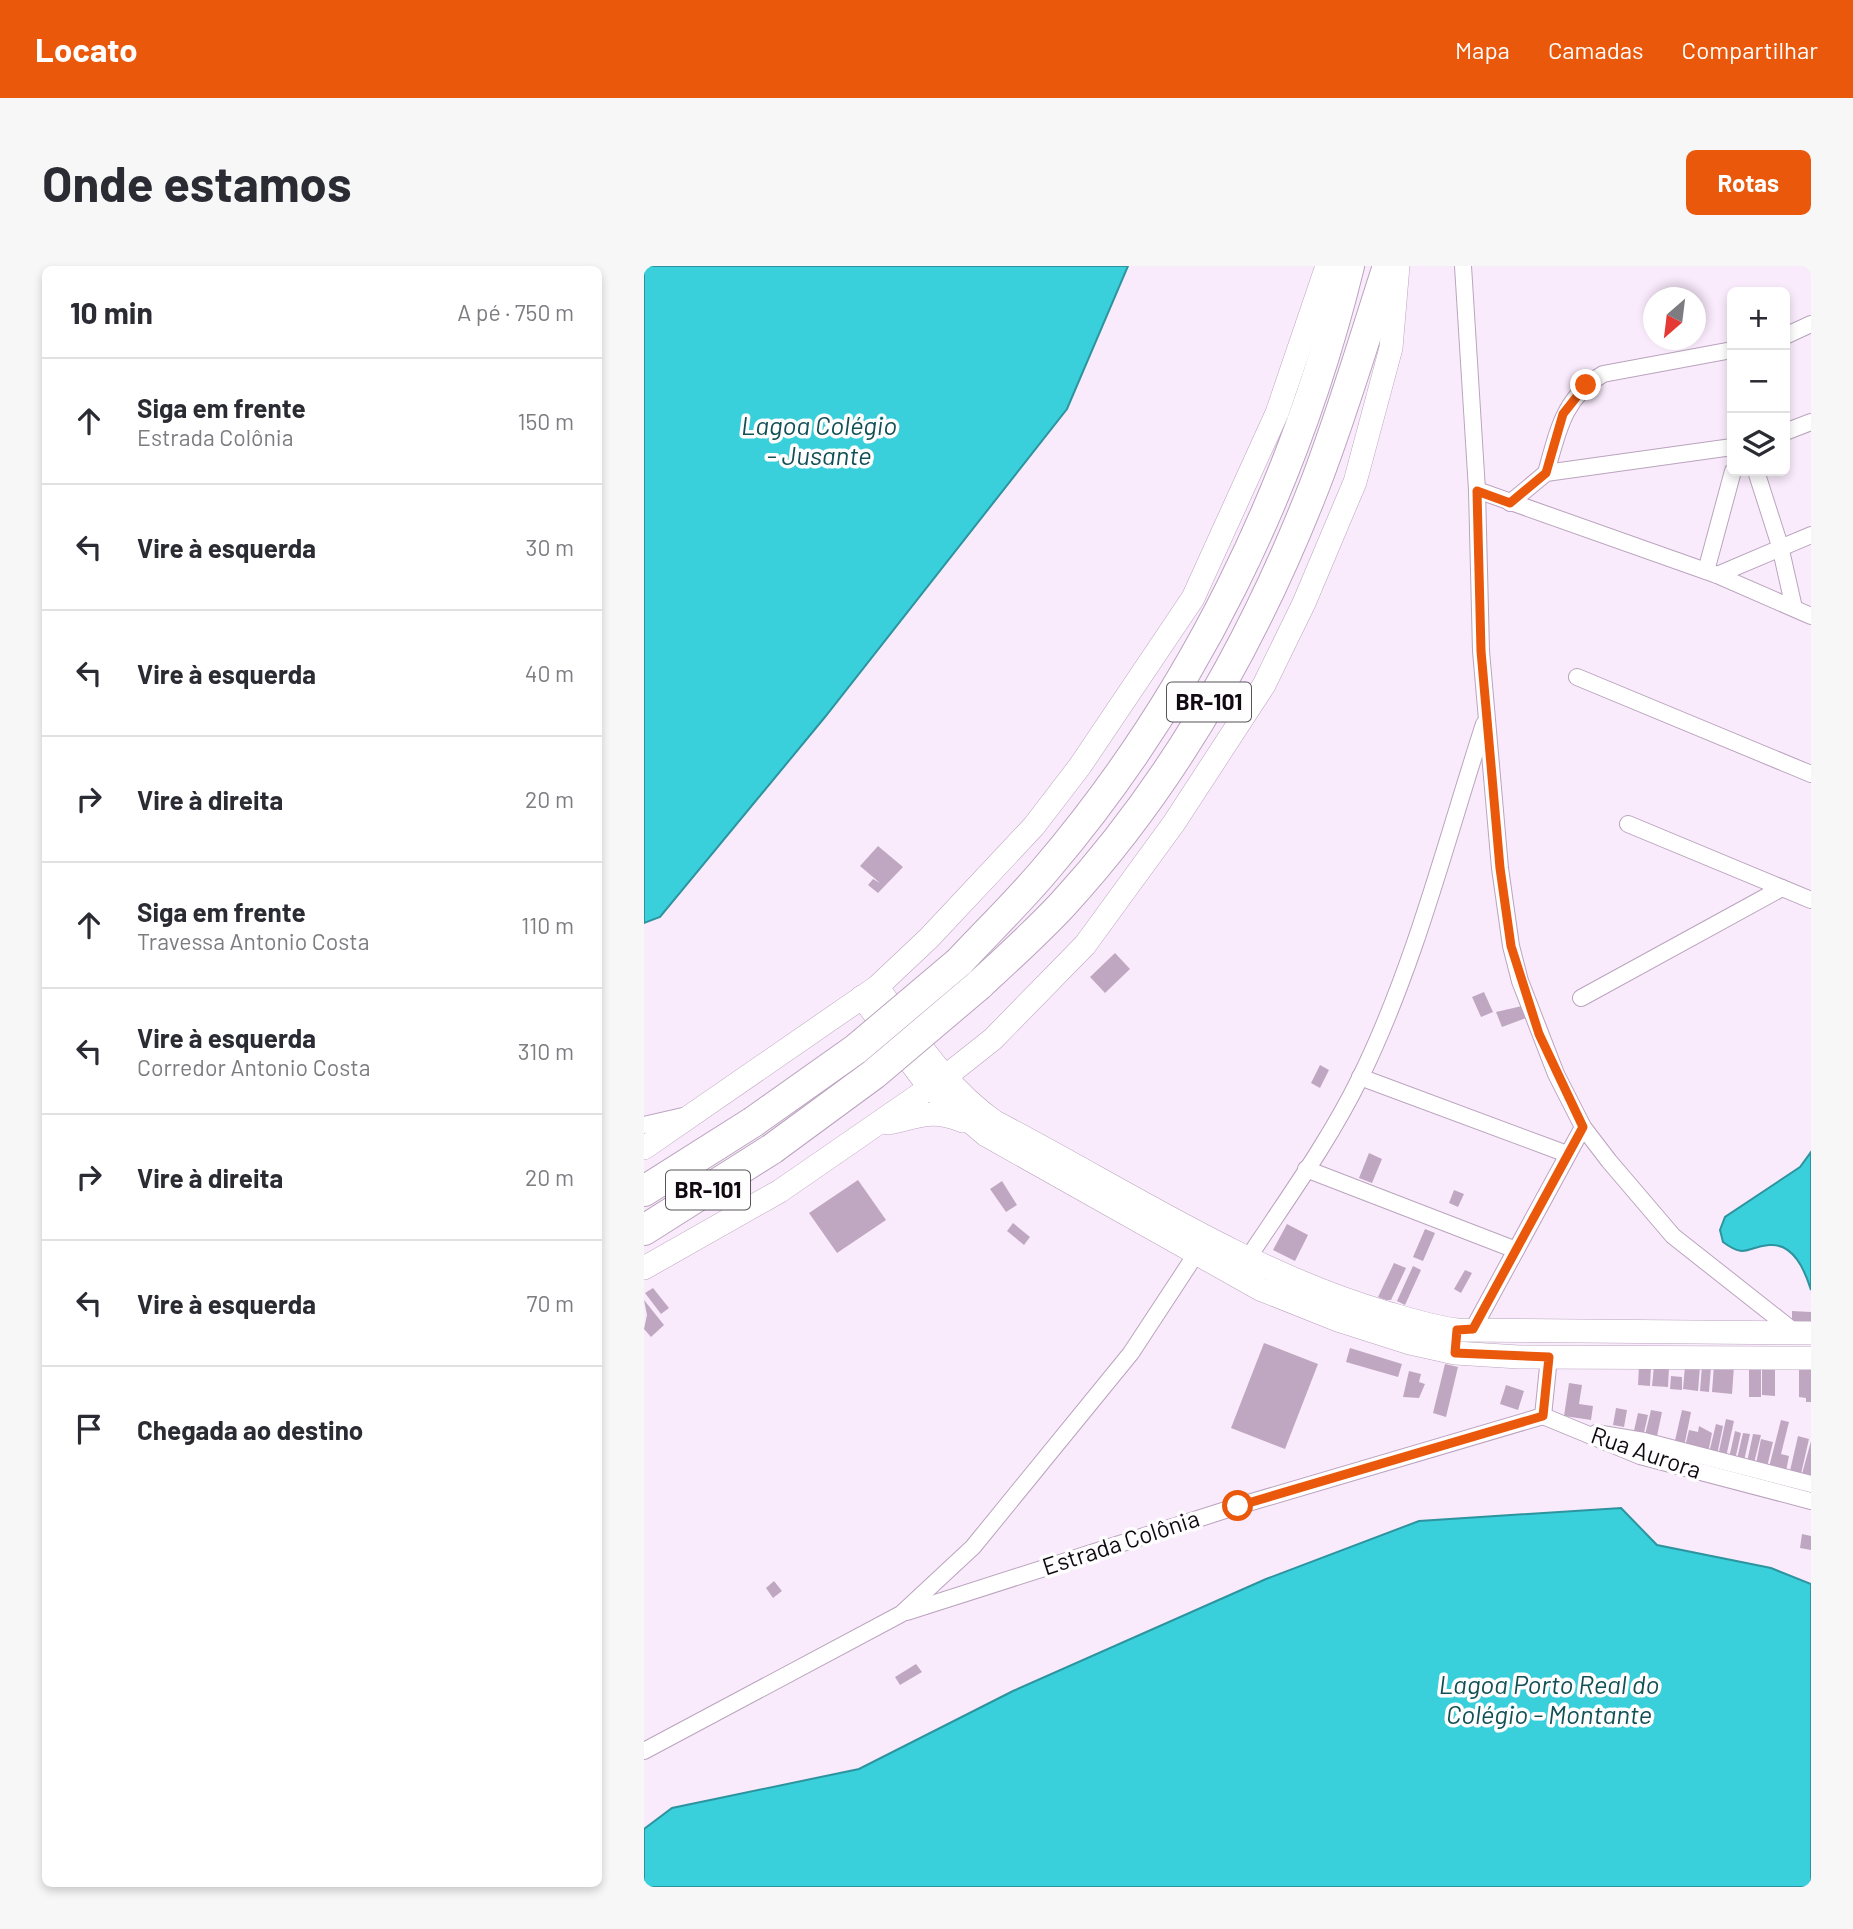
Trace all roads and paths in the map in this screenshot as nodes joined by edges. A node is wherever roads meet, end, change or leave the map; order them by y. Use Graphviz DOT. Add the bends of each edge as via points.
graph roads {
  1 [pos="1327,266"];
  2 [pos="1349,266"];
  3 [pos="1388,266"];
  4 [pos="1398,266"];
  5 [pos="1463,266"];
  6 [pos="1811,324"];
  7 [pos="1790,333"];
  8 [pos="1727,351"];
  9 [pos="1811,422"];
  10 [pos="1790,430"];
  11 [pos="1727,448"];
  12 [pos="1546,473"];
  13 [pos="1732,476"];
  14 [pos="1758,476"];
  15 [pos="1477,491"];
  16 [pos="1510,503"];
  17 [pos="1811,535"];
  18 [pos="1780,546"];
  19 [pos="1711,573"];
  20 [pos="1794,608"];
  21 [pos="1811,616"];
  22 [pos="1577,677"];
  23 [pos="1487,715"];
  24 [pos="1811,775"];
  25 [pos="1628,824"];
  26 [pos="1782,888"];
  27 [pos="1811,900"];
  28 [pos="870,992"];
  29 [pos="1581,998"];
  30 [pos="993,1039"];
  31 [pos="1360,1077"];
  32 [pos="937,1082"];
  33 [pos="707,1103"];
  34 [pos="973,1116"];
  35 [pos="644,1125"];
  36 [pos="874,1125"];
  37 [pos="1583,1127"];
  38 [pos="644,1148"];
  39 [pos="1567,1154"];
  40 [pos="1307,1169"];
  41 [pos="644,1191"];
  42 [pos="644,1230"];
  43 [pos="1516,1250"];
  44 [pos="1196,1254"];
  45 [pos="1248,1258"];
  46 [pos="644,1268"];
  47 [pos="1465,1329"];
  48 [pos="1803,1333"];
  49 [pos="1455,1353"];
  50 [pos="1549,1357"];
  51 [pos="1811,1358"];
  52 [pos="1543,1416"];
  53 [pos="1580,1432"];
  54 [pos="1811,1484"];
  55 [pos="1811,1501"];
  56 [pos="901,1614"];
  57 [pos="644,1751"];
  1 -- 28 [label="main road" via="1277,413 1194,598 1034,826 929,938"];
  2 -- 41 [label="highway, BR-101, bridge" via="1302,428 1234,582 1180,683 1065,846 958,962 856,1049 754,1122"];
  3 -- 42 [label="highway, BR-101, bridge" via="1313,488 1265,599 1208,705 1163,776 1093,869 1044,924 979,985 874,1074 772,1149"];
  4 -- 30 [label="main road, BR-101" via="1391,348 1355,482 1310,591 1264,685 1174,823 1085,945"];
  5 -- 15 [label="street"];
  6 -- 7 [label="street"];
  8 -- 12 [label="street" via="1603,374 1586,385 1563,414"];
  9 -- 10 [label="street"];
  11 -- 12 [label="street"];
  12 -- 16 [label="street"];
  13 -- 19 [label="street"];
  14 -- 18 [label="street"];
  15 -- 16 [label="street"];
  15 -- 23 [label="street"];
  16 -- 19 [label="street"];
  17 -- 18 [label="street"];
  18 -- 19 [label="street"];
  18 -- 20 [label="street"];
  19 -- 20 [label="street"];
  20 -- 21 [label="street"];
  22 -- 24 [label="street"];
  23 -- 31 [label="street" via="1402,979"];
  23 -- 37 [label="street" via="1511,946 1539,1034"];
  25 -- 26 [label="street"];
  26 -- 27 [label="street"];
  26 -- 29 [label="street"];
  28 -- 32 [label="main road"];
  28 -- 33 [label="main road"];
  30 -- 32 [label="main road, BR-101"];
  30 -- 34 [label="main road" via="974,1070"];
  31 -- 39 [label="street"];
  31 -- 40 [label="street"];
  32 -- 34 [label="main road"];
  32 -- 36 [label="main road, BR-101"];
  33 -- 35 [label="street" via="679,1118"];
  33 -- 38 [label="main road"];
  34 -- 36 [label="main road" via="925,1112"];
  34 -- 44 [label="main road"];
  34 -- 45 [label="main road" via="995,1122"];
  36 -- 46 [label="main road, BR-101" via="780,1191"];
  37 -- 39 [label="street"];
  37 -- 48 [label="street" via="1673,1236"];
  39 -- 43 [label="street"];
  40 -- 43 [label="street"];
  40 -- 45 [label="street"];
  43 -- 47 [label="street"];
  44 -- 49 [label="main road" via="1259,1289 1326,1316"];
  44 -- 56 [label="street" via="1131,1353 982,1536"];
  45 -- 47 [label="main road" via="1351,1302 1437,1327"];
  47 -- 48 [label="main road"];
  47 -- 49 [label="main road"];
  49 -- 50 [label="main road"];
  50 -- 51 [label="main road"];
  50 -- 52 [label="street"];
  52 -- 53 [label="street"];
  52 -- 56 [label="street, Estrada Colônia" via="1238,1506"];
  53 -- 54 [label="street, Rua Aurora" via="1644,1441"];
  53 -- 55 [label="street, Rua Aurora" via="1640,1456"];
  56 -- 57 [label="street"];
}
